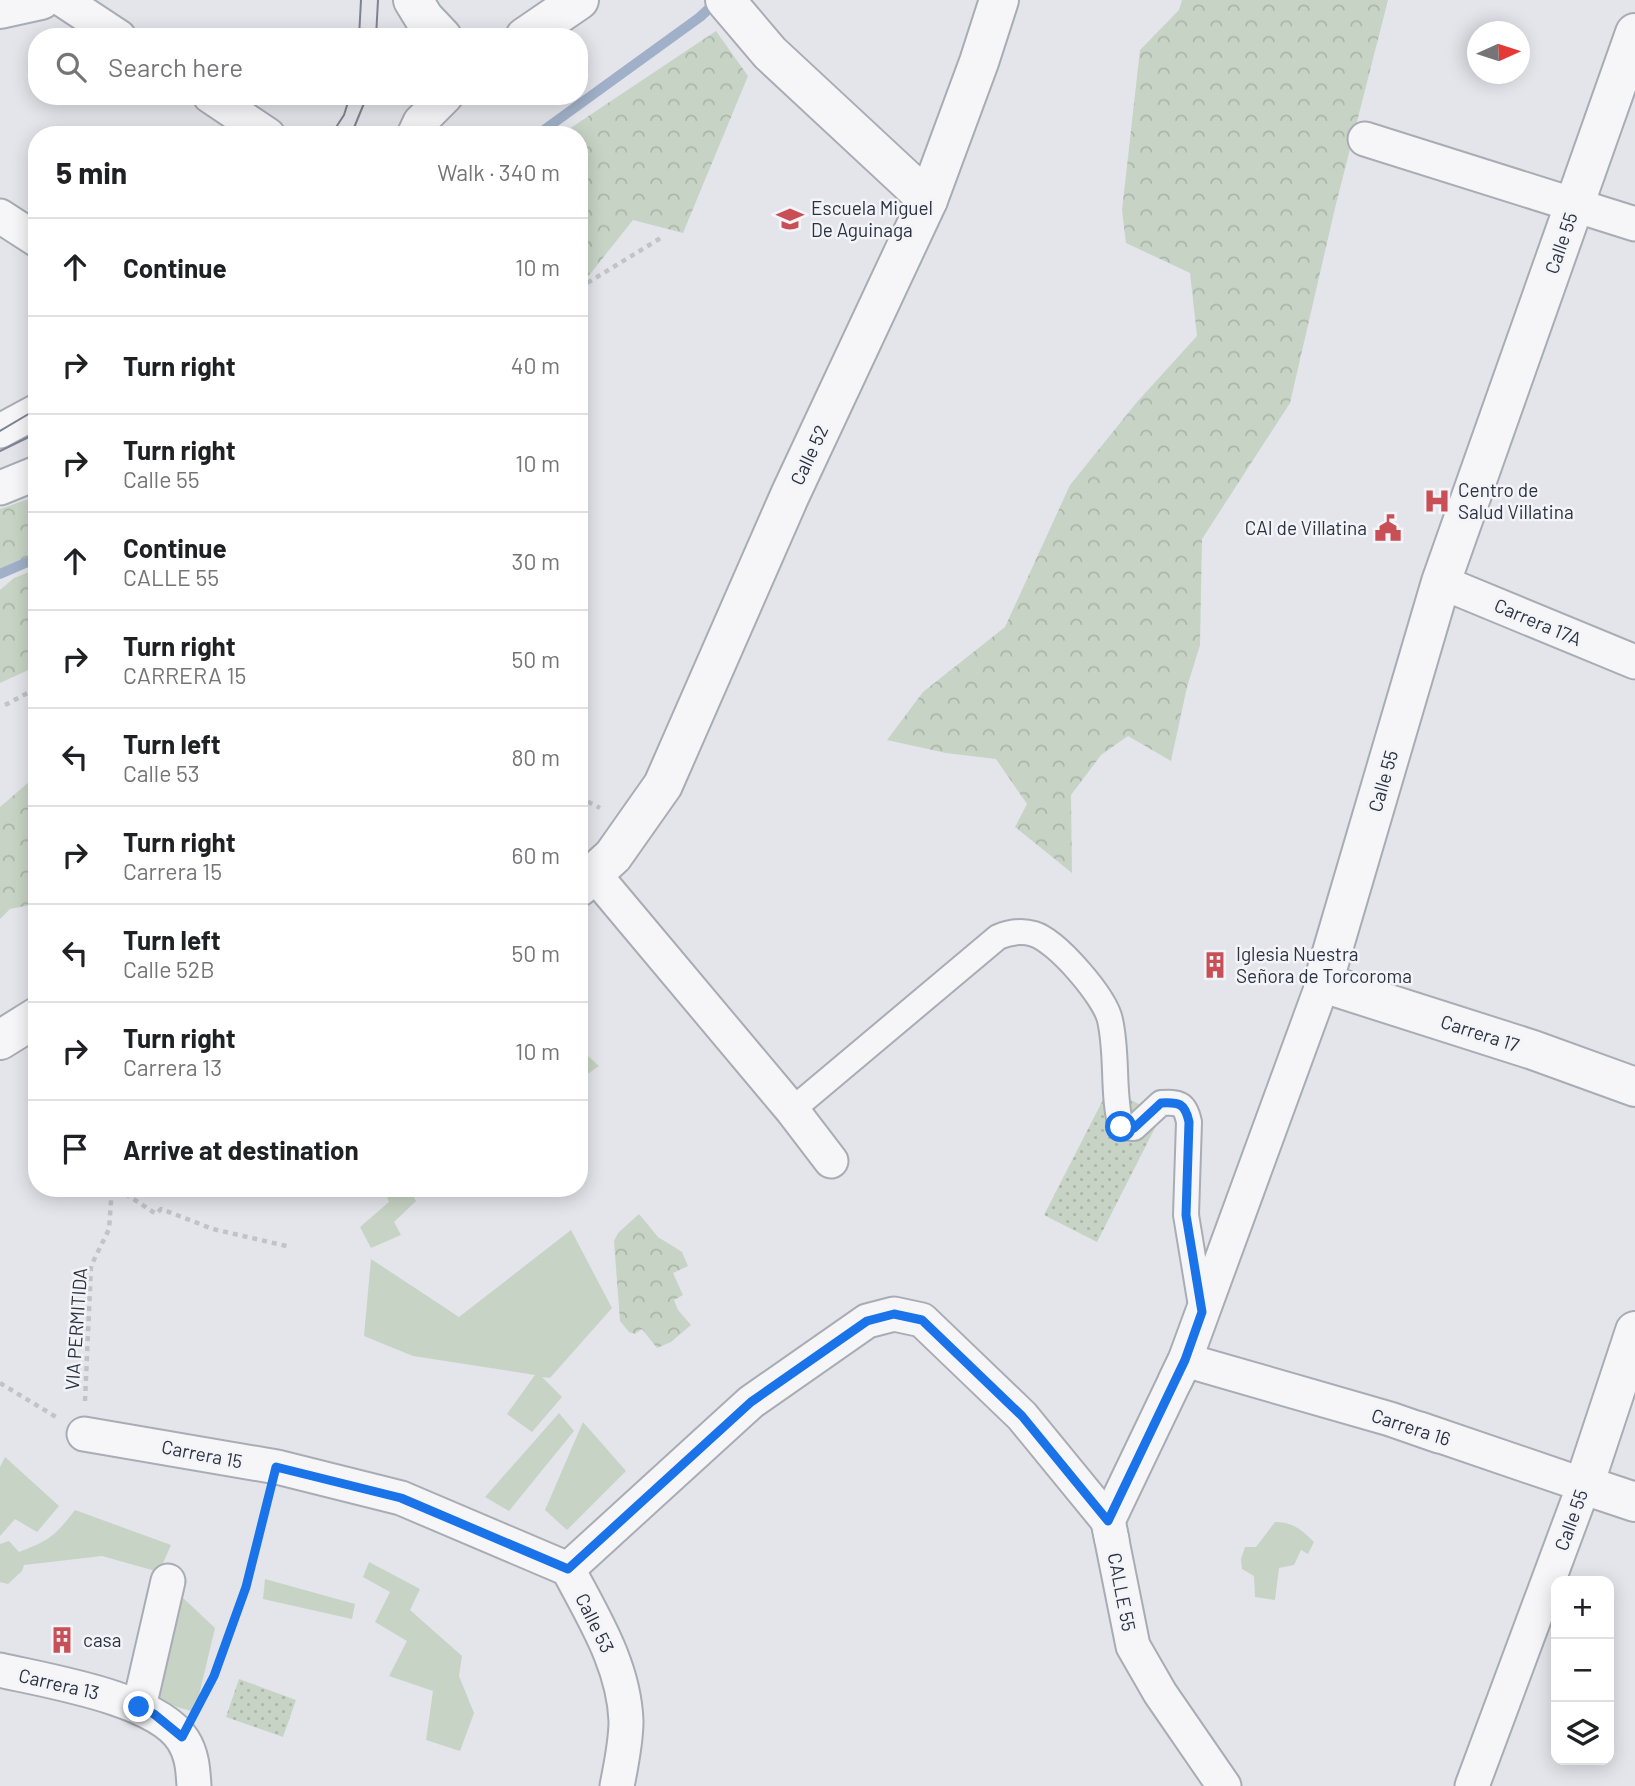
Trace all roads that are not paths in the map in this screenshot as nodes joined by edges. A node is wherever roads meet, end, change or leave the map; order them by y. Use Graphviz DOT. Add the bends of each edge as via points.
graph roads {
  1 [pos="41,0"];
  2 [pos="63,0"];
  3 [pos="413,0"];
  4 [pos="579,0"];
  5 [pos="999,0"];
  6 [pos="731,8"];
  7 [pos="0,9"];
  8 [pos="105,28"];
  9 [pos="433,28"];
  10 [pos="538,28"];
  11 [pos="1635,33"];
  12 [pos="223,105"];
  13 [pos="437,105"];
  14 [pos="255,126"];
  15 [pos="419,126"];
  16 [pos="1365,139"];
  17 [pos="928,200"];
  18 [pos="1574,205"];
  19 [pos="0,216"];
  20 [pos="1635,224"];
  21 [pos="28,234"];
  22 [pos="28,416"];
  23 [pos="0,431"];
  24 [pos="28,477"];
  25 [pos="0,488"];
  26 [pos="1441,582"];
  27 [pos="1635,662"];
  28 [pos="588,880"];
  29 [pos="588,882"];
  30 [pos="1323,983"];
  31 [pos="28,1023"];
  32 [pos="0,1040"];
  33 [pos="1635,1087"];
  34 [pos="792,1110"];
  35 [pos="831,1161"];
  36 [pos="1202,1312"];
  37 [pos="1635,1331"];
  38 [pos="1185,1360"];
  39 [pos="1390,1419"];
  40 [pos="84,1434"];
  41 [pos="1584,1485"];
  42 [pos="1635,1502"];
  43 [pos="1108,1521"];
  44 [pos="568,1569"];
  45 [pos="168,1581"];
  46 [pos="0,1670"];
  47 [pos="139,1707"];
  48 [pos="194,1786"];
  49 [pos="617,1786"];
  50 [pos="1224,1786"];
  51 [pos="1472,1786"];
  1 -- 7 [label="street"];
  2 -- 8 [label="street"];
  3 -- 9 [label="street"];
  4 -- 10 [label="street"];
  5 -- 17 [label="street, Calle 52"];
  6 -- 17 [label="street" via="769,53"];
  11 -- 18 [label="street, Calle 55"];
  12 -- 14 [label="street"];
  13 -- 15 [label="street"];
  16 -- 18 [label="street"];
  17 -- 28 [label="street, Calle 52" via="790,495 663,785 612,856"];
  18 -- 20 [label="street"];
  18 -- 26 [label="street, Calle 55"];
  19 -- 21 [label="street"];
  22 -- 23 [label="street"];
  24 -- 25 [label="street"];
  26 -- 27 [label="street, Carrera 17A"];
  26 -- 30 [label="street, Calle 55"];
  29 -- 34 [label="street"];
  30 -- 33 [label="street, Carrera 17"];
  30 -- 36 [label="street, Calle 55"];
  31 -- 32 [label="street"];
  34 -- 35 [label="street"];
  34 -- 36 [label="street" via="998,937 1013,931 1034,934 1053,944 1100,999 1110,1019 1121,1127 1134,1128 1161,1103 1180,1104 1187,1110 1186,1215"];
  36 -- 38 [label="street, Calle 55"];
  37 -- 41 [label="street, Calle 55"];
  38 -- 39 [label="street, Carrera 16"];
  38 -- 43 [label="street"];
  39 -- 41 [label="street, Carrera 16"];
  40 -- 44 [label="street, Carrera 15" via="276,1467 401,1498"];
  41 -- 42 [label="street, Carrera 16"];
  41 -- 51 [label="street, Calle 55"];
  43 -- 44 [label="street, Calle 53" via="1022,1416 922,1320 894,1314 867,1321 751,1402"];
  43 -- 50 [label="street, CALLE 55" via="1133,1646"];
  44 -- 49 [label="street, Calle 53" via="608,1644 622,1686 626,1722"];
  45 -- 47 [label="street"];
  46 -- 47 [label="street, Carrera 13"];
  47 -- 48 [label="street, Carrera 13" via="182,1737 192,1756"];
}
